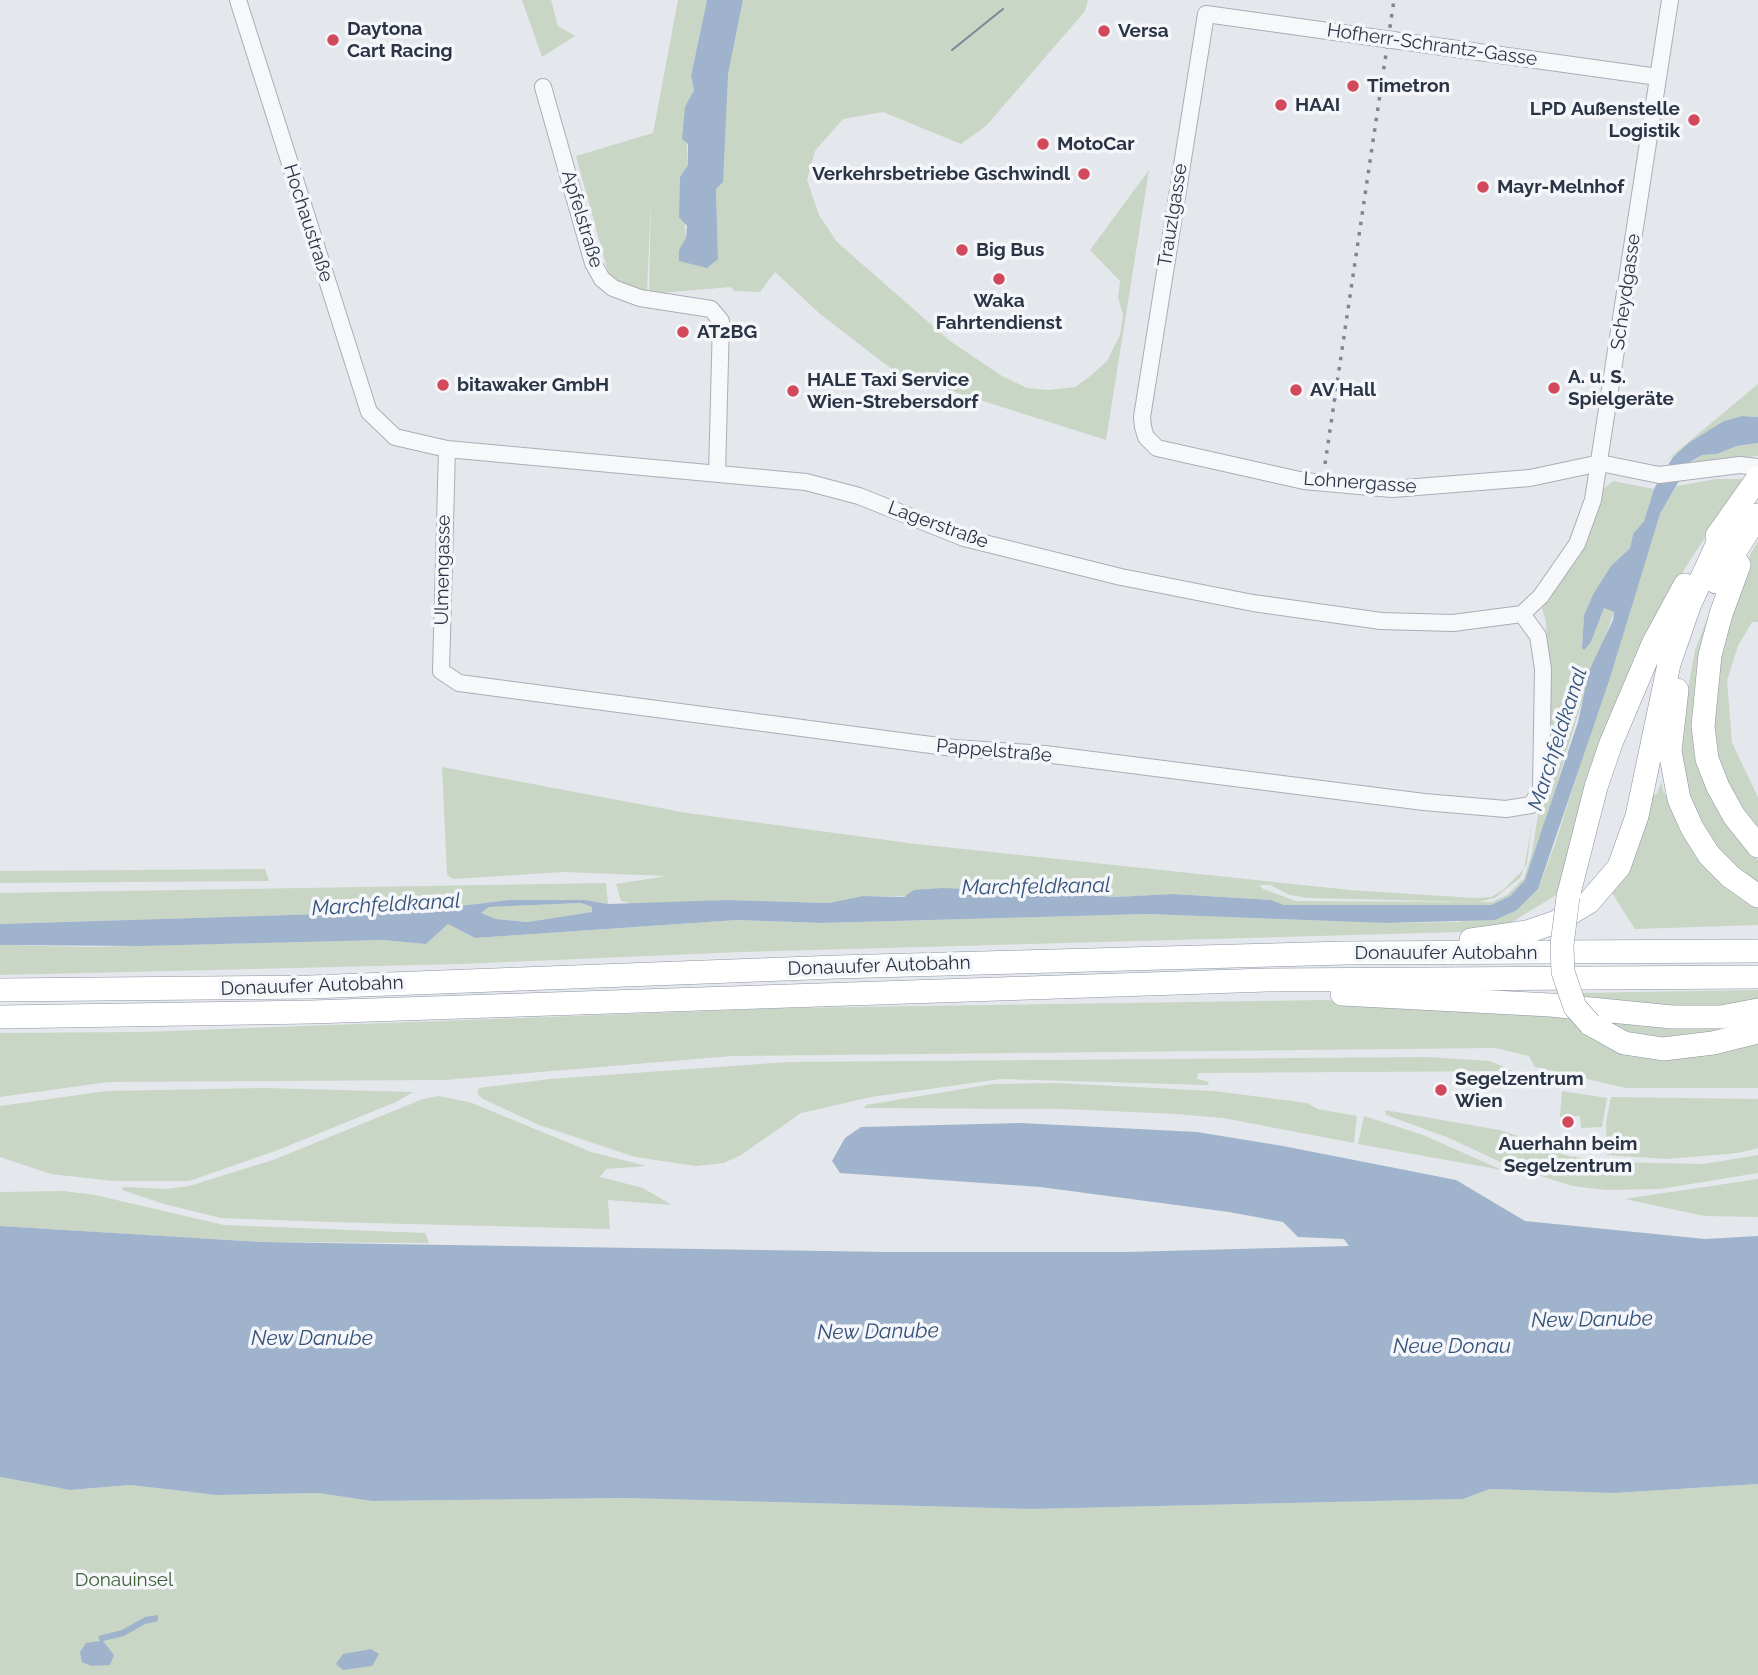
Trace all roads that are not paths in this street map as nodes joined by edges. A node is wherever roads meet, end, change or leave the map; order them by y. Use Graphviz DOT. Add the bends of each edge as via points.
graph roads {
  1 [pos="238,0"];
  2 [pos="1670,0"];
  3 [pos="1206,13"];
  4 [pos="1658,77"];
  5 [pos="543,87"];
  6 [pos="1142,417"];
  7 [pos="395,437"];
  8 [pos="447,449"];
  9 [pos="1600,463"];
  10 [pos="717,474"];
  11 [pos="1757,476"];
  12 [pos="1758,517"];
  13 [pos="1726,525"];
  14 [pos="1522,614"];
  15 [pos="459,683"];
  16 [pos="1758,846"];
  17 [pos="1758,896"];
  18 [pos="1758,951"];
  19 [pos="1376,953"];
  20 [pos="1758,976"];
  21 [pos="1267,980"];
  22 [pos="0,989"];
  23 [pos="0,1017"];
  24 [pos="1756,1018"];
  1 -- 7 [label="street, Hochaustraße" via="369,412"];
  2 -- 4 [label="street, Scheydgasse"];
  3 -- 4 [label="street, Hofherr-Schrantz-Gasse"];
  3 -- 6 [label="street, Trauzlgasse"];
  4 -- 9 [label="street, Scheydgasse"];
  5 -- 10 [label="street, Apfelstraße" via="593,263 602,279 640,298 710,309 721,321"];
  6 -- 9 [label="street, Lohnergasse" via="1146,437 1157,448 1304,481 1431,488 1530,478"];
  7 -- 8 [label="street, Lagerstraße"];
  8 -- 10 [label="street, Lagerstraße"];
  8 -- 15 [label="street, Ulmengasse" via="441,671"];
  9 -- 11 [label="street" via="1659,475 1740,465"];
  9 -- 14 [label="street, Scheydgasse" via="1577,544 1550,585"];
  10 -- 14 [label="street, Lagerstraße" via="806,482 859,496 964,538 1121,577 1254,603 1381,621 1453,623"];
  11 -- 13 [label="highway"];
  12 -- 16 [label="highway" via="1715,635 1703,726 1707,759 1718,787"];
  12 -- 17 [label="highway" via="1726,561 1693,635 1675,702 1670,751 1679,799 1700,842 1720,867"];
  13 -- 19 [label="highway" via="1678,634 1632,835 1609,881 1578,909 1541,928"];
  13 -- 24 [label="highway, bridge" via="1692,573 1638,676 1596,787 1568,897 1563,972 1574,1007 1590,1024 1624,1043 1663,1049 1713,1043"];
  14 -- 15 [label="street, Pappelstraße" via="1538,636 1543,670 1541,789 1531,805 1506,809 1045,754 954,748"];
  18 -- 19 [label="highway, Donauufer Autobahn"];
  19 -- 22 [label="highway, Donauufer Autobahn" via="310,987"];
  20 -- 21 [label="highway, Donauufer Autobahn"];
  21 -- 23 [label="highway, Donauufer Autobahn" via="312,1012"];
  21 -- 24 [label="highway" via="1339,994 1550,1005 1672,1017"];
}
